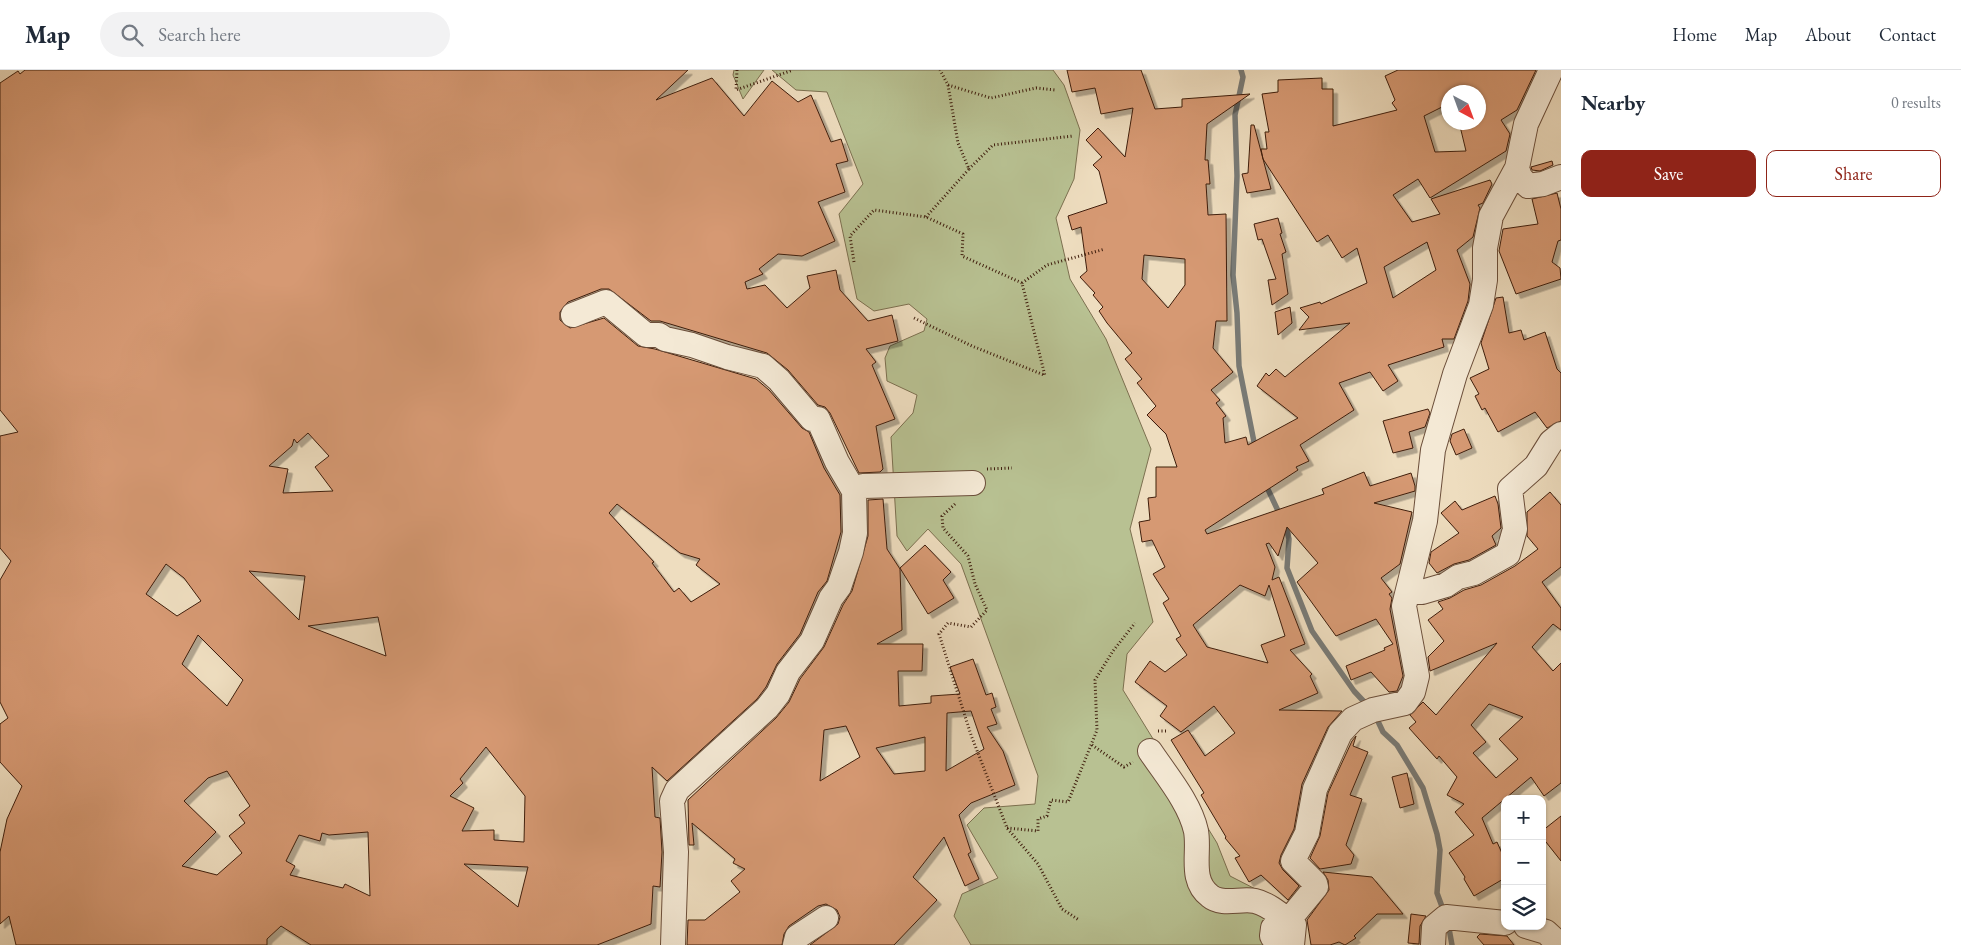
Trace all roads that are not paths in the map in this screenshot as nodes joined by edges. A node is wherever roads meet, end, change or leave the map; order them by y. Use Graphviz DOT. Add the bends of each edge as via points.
graph roads {
  1 [pos="1550,70"];
  2 [pos="1517,168"];
  3 [pos="1561,177"];
  4 [pos="572,315"];
  5 [pos="1561,434"];
  6 [pos="973,483"];
  7 [pos="854,492"];
  8 [pos="1409,589"];
  9 [pos="1150,751"];
  10 [pos="826,918"];
  11 [pos="1286,919"];
  12 [pos="1501,923"];
  13 [pos="1539,930"];
  14 [pos="672,945"];
  15 [pos="795,945"];
  16 [pos="1278,945"];
  17 [pos="1292,945"];
  18 [pos="1433,945"];
  19 [pos="1560,945"];
  1 -- 2 [label="street" via="1526,124"];
  2 -- 3 [label="street" via="1528,186"];
  2 -- 8 [label="street" via="1491,216 1481,305 1455,374 1435,442 1425,521"];
  4 -- 7 [label="street" via="606,302 646,334 763,366 812,419 818,419"];
  5 -- 8 [label="street" via="1551,442 1536,466 1510,490 1515,529 1508,554 1434,590 1414,592"];
  6 -- 7 [label="street" via="863,486"];
  7 -- 14 [label="street" via="855,533 851,552 840,587 812,641 788,672 767,708 676,790 672,801 676,852"];
  8 -- 11 [label="street" via="1404,606 1417,676 1413,692 1405,703 1373,710 1353,719 1340,733 1315,789 1307,833 1293,861 1316,888"];
  9 -- 11 [label="street" via="1180,794 1196,831 1197,878 1210,896 1220,901 1255,901"];
  10 -- 15 [label="street" via="797,937"];
  11 -- 16 [label="street" via="1273,928 1272,936"];
  11 -- 17 [label="street" via="1294,925"];
  12 -- 18 [label="street" via="1446,917 1434,927"];
  13 -- 19 [label="street"];
}
